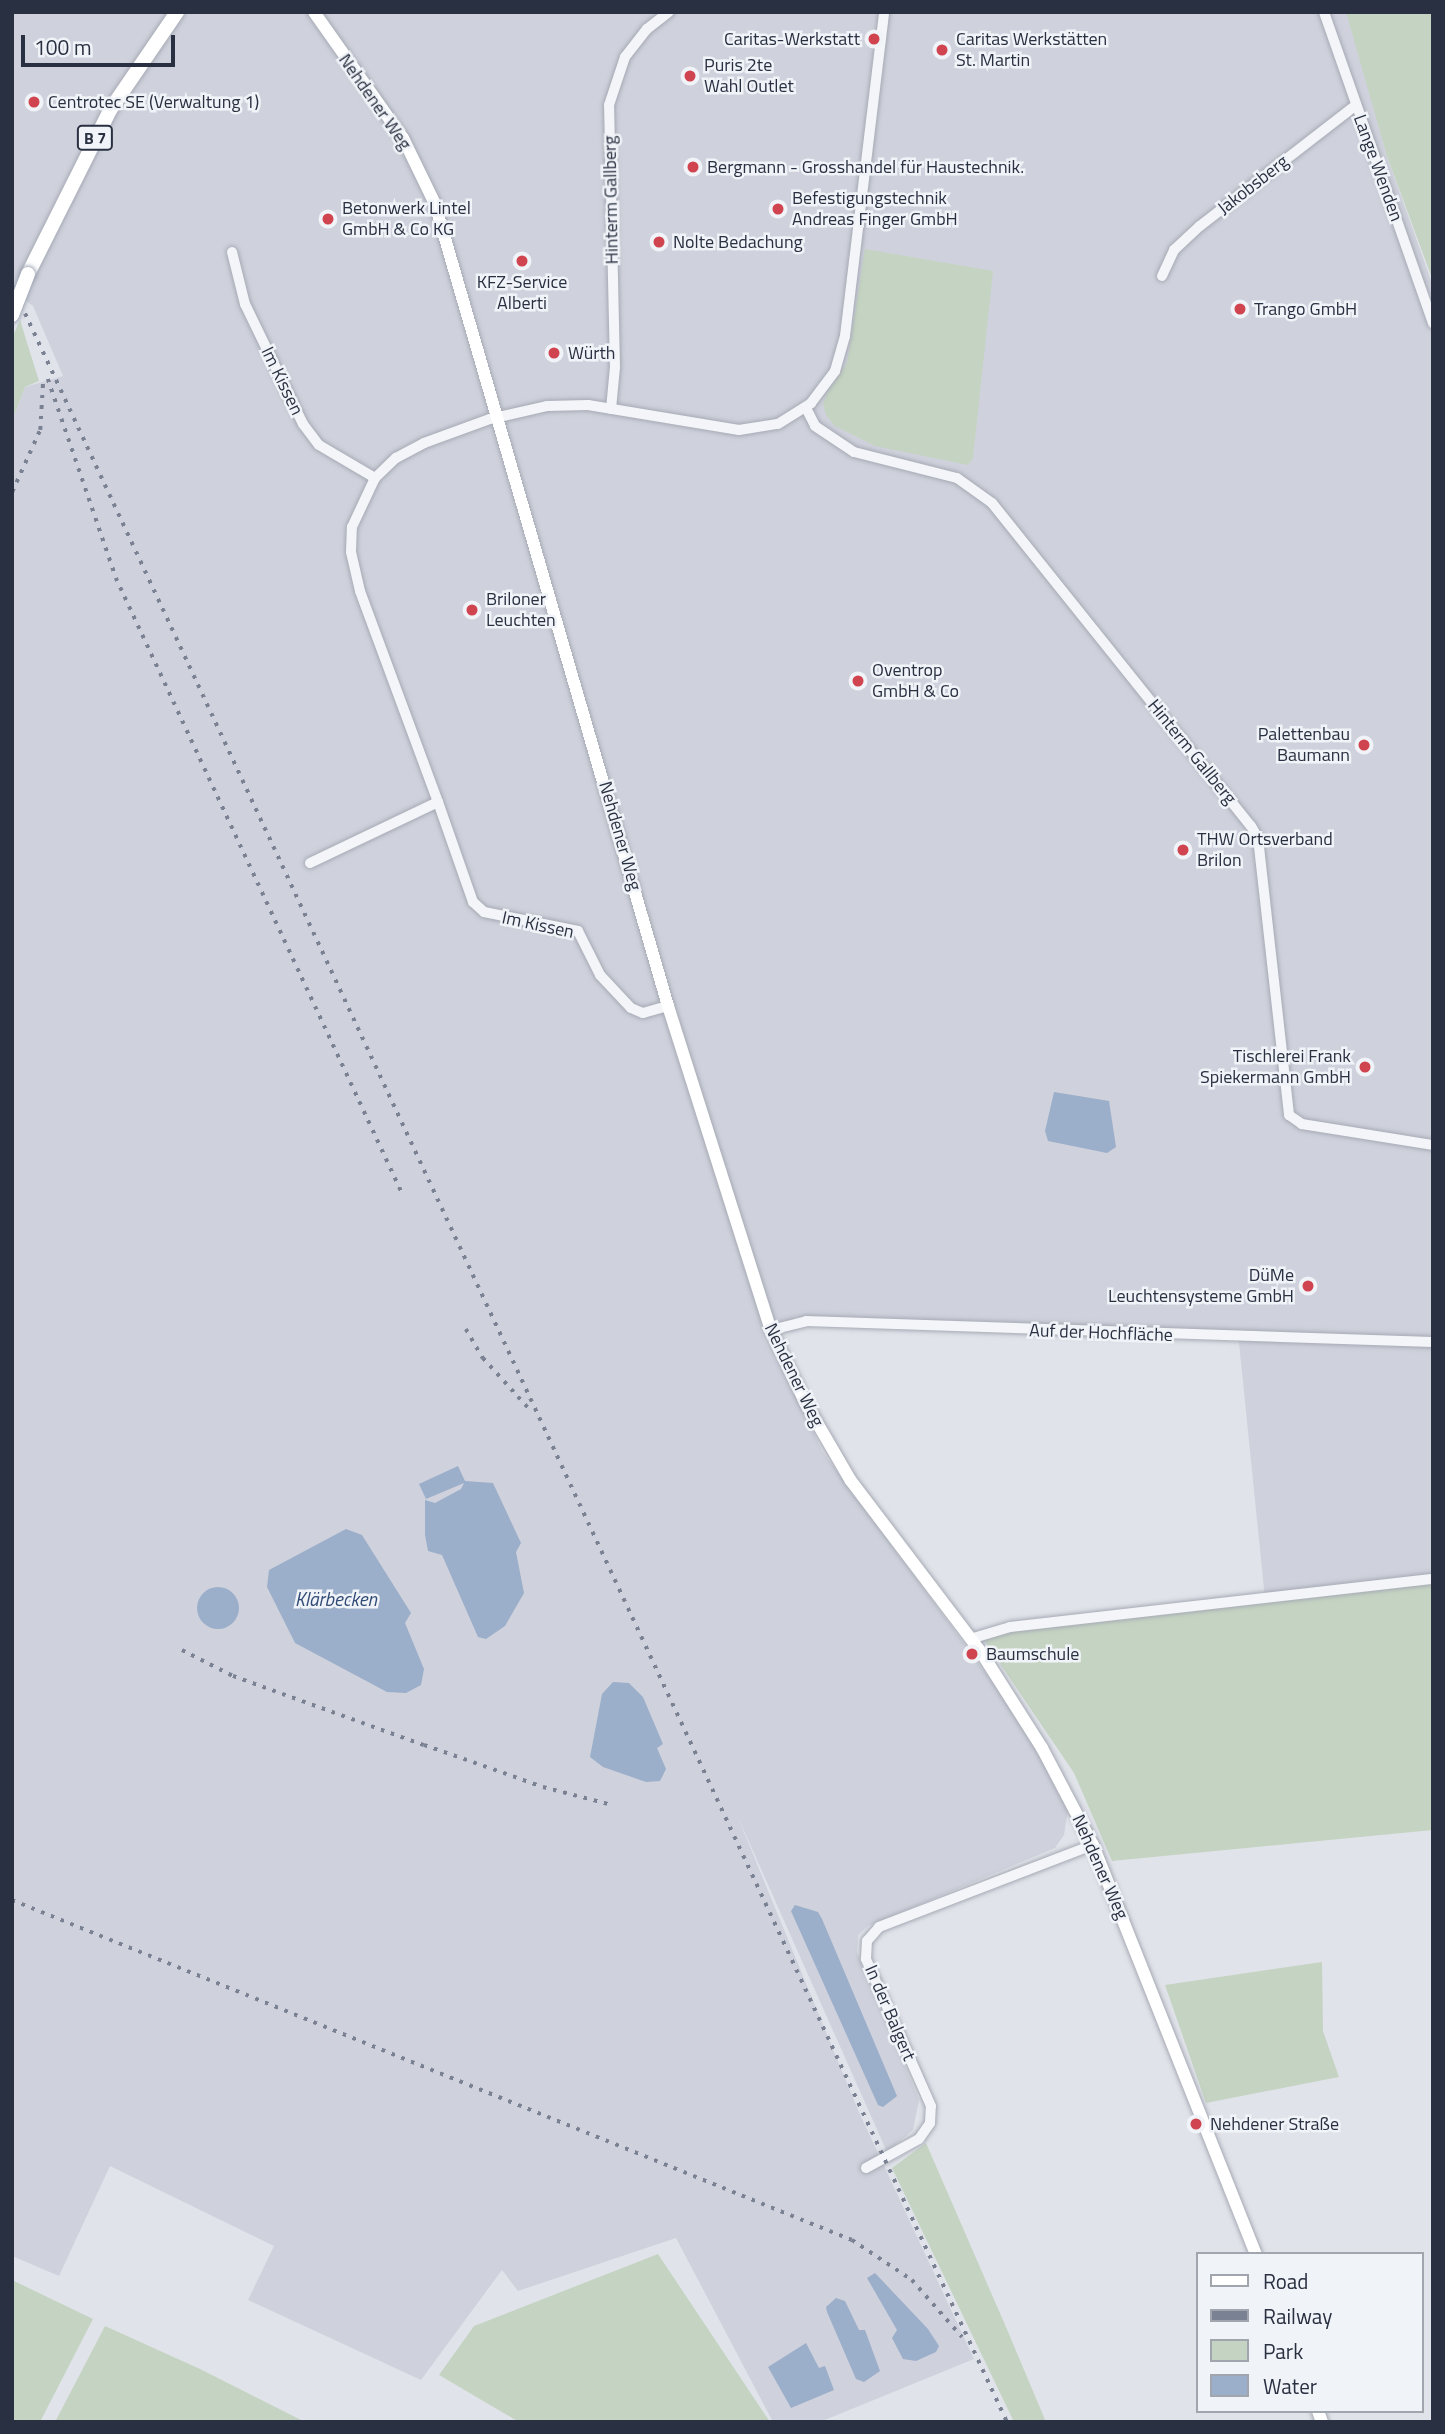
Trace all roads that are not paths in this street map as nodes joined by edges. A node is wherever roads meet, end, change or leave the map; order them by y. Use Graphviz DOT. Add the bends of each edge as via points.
graph roads {
  1 [pos="177,12"];
  2 [pos="314,12"];
  3 [pos="669,12"];
  4 [pos="884,12"];
  5 [pos="1324,12"];
  6 [pos="1356,105"];
  7 [pos="232,252"];
  8 [pos="1162,276"];
  9 [pos="12,315"];
  10 [pos="1433,323"];
  11 [pos="611,408"];
  12 [pos="806,408"];
  13 [pos="498,417"];
  14 [pos="375,478"];
  15 [pos="438,802"];
  16 [pos="310,863"];
  17 [pos="668,1006"];
  18 [pos="1433,1145"];
  19 [pos="771,1330"];
  20 [pos="1433,1342"];
  21 [pos="1433,1579"];
  22 [pos="970,1639"];
  23 [pos="1093,1845"];
  24 [pos="866,2168"];
  25 [pos="1255,2252"];
  1 -- 9 [label="main road, B 7, bridge" via="110,110"];
  2 -- 13 [label="street, Nehdener Weg" via="403,138 435,204"];
  3 -- 11 [label="street, Hinterm Gallberg" via="647,29 625,57 609,105 615,367"];
  4 -- 12 [label="street" via="845,336 835,371"];
  5 -- 6 [label="street, Lange Wenden"];
  6 -- 8 [label="street, Jakobsberg" via="1200,226 1174,250"];
  6 -- 10 [label="street, Lange Wenden"];
  7 -- 14 [label="street, Im Kissen" via="245,304 303,425 319,445"];
  11 -- 12 [label="street" via="739,430 778,424"];
  11 -- 13 [label="street" via="558,404"];
  12 -- 18 [label="street, Hinterm Gallberg" via="815,425 854,452 957,478 992,503 1251,826 1258,838 1289,1115 1302,1124"];
  13 -- 14 [label="street, Im Kissen" via="424,443 396,458"];
  13 -- 17 [label="street, Nehdener Weg"];
  14 -- 15 [label="street, Im Kissen" via="352,527 351,552 360,591"];
  15 -- 16 [label="street"];
  15 -- 17 [label="street, Im Kissen" via="473,902 484,912 578,930 600,975 631,1008 643,1013"];
  17 -- 19 [label="street, Nehdener Weg"];
  19 -- 20 [label="street, Auf der Hochfläche" via="806,1321"];
  19 -- 22 [label="street, Nehdener Weg" via="805,1402 851,1481"];
  21 -- 22 [label="street" via="1010,1627"];
  22 -- 23 [label="street, Nehdener Weg" via="1032,1730"];
  23 -- 24 [label="street, In der Balgert" via="879,1927 867,1941 866,1959 931,2106 929,2123 919,2139"];
  23 -- 25 [label="street, Nehdener Weg"];
}
